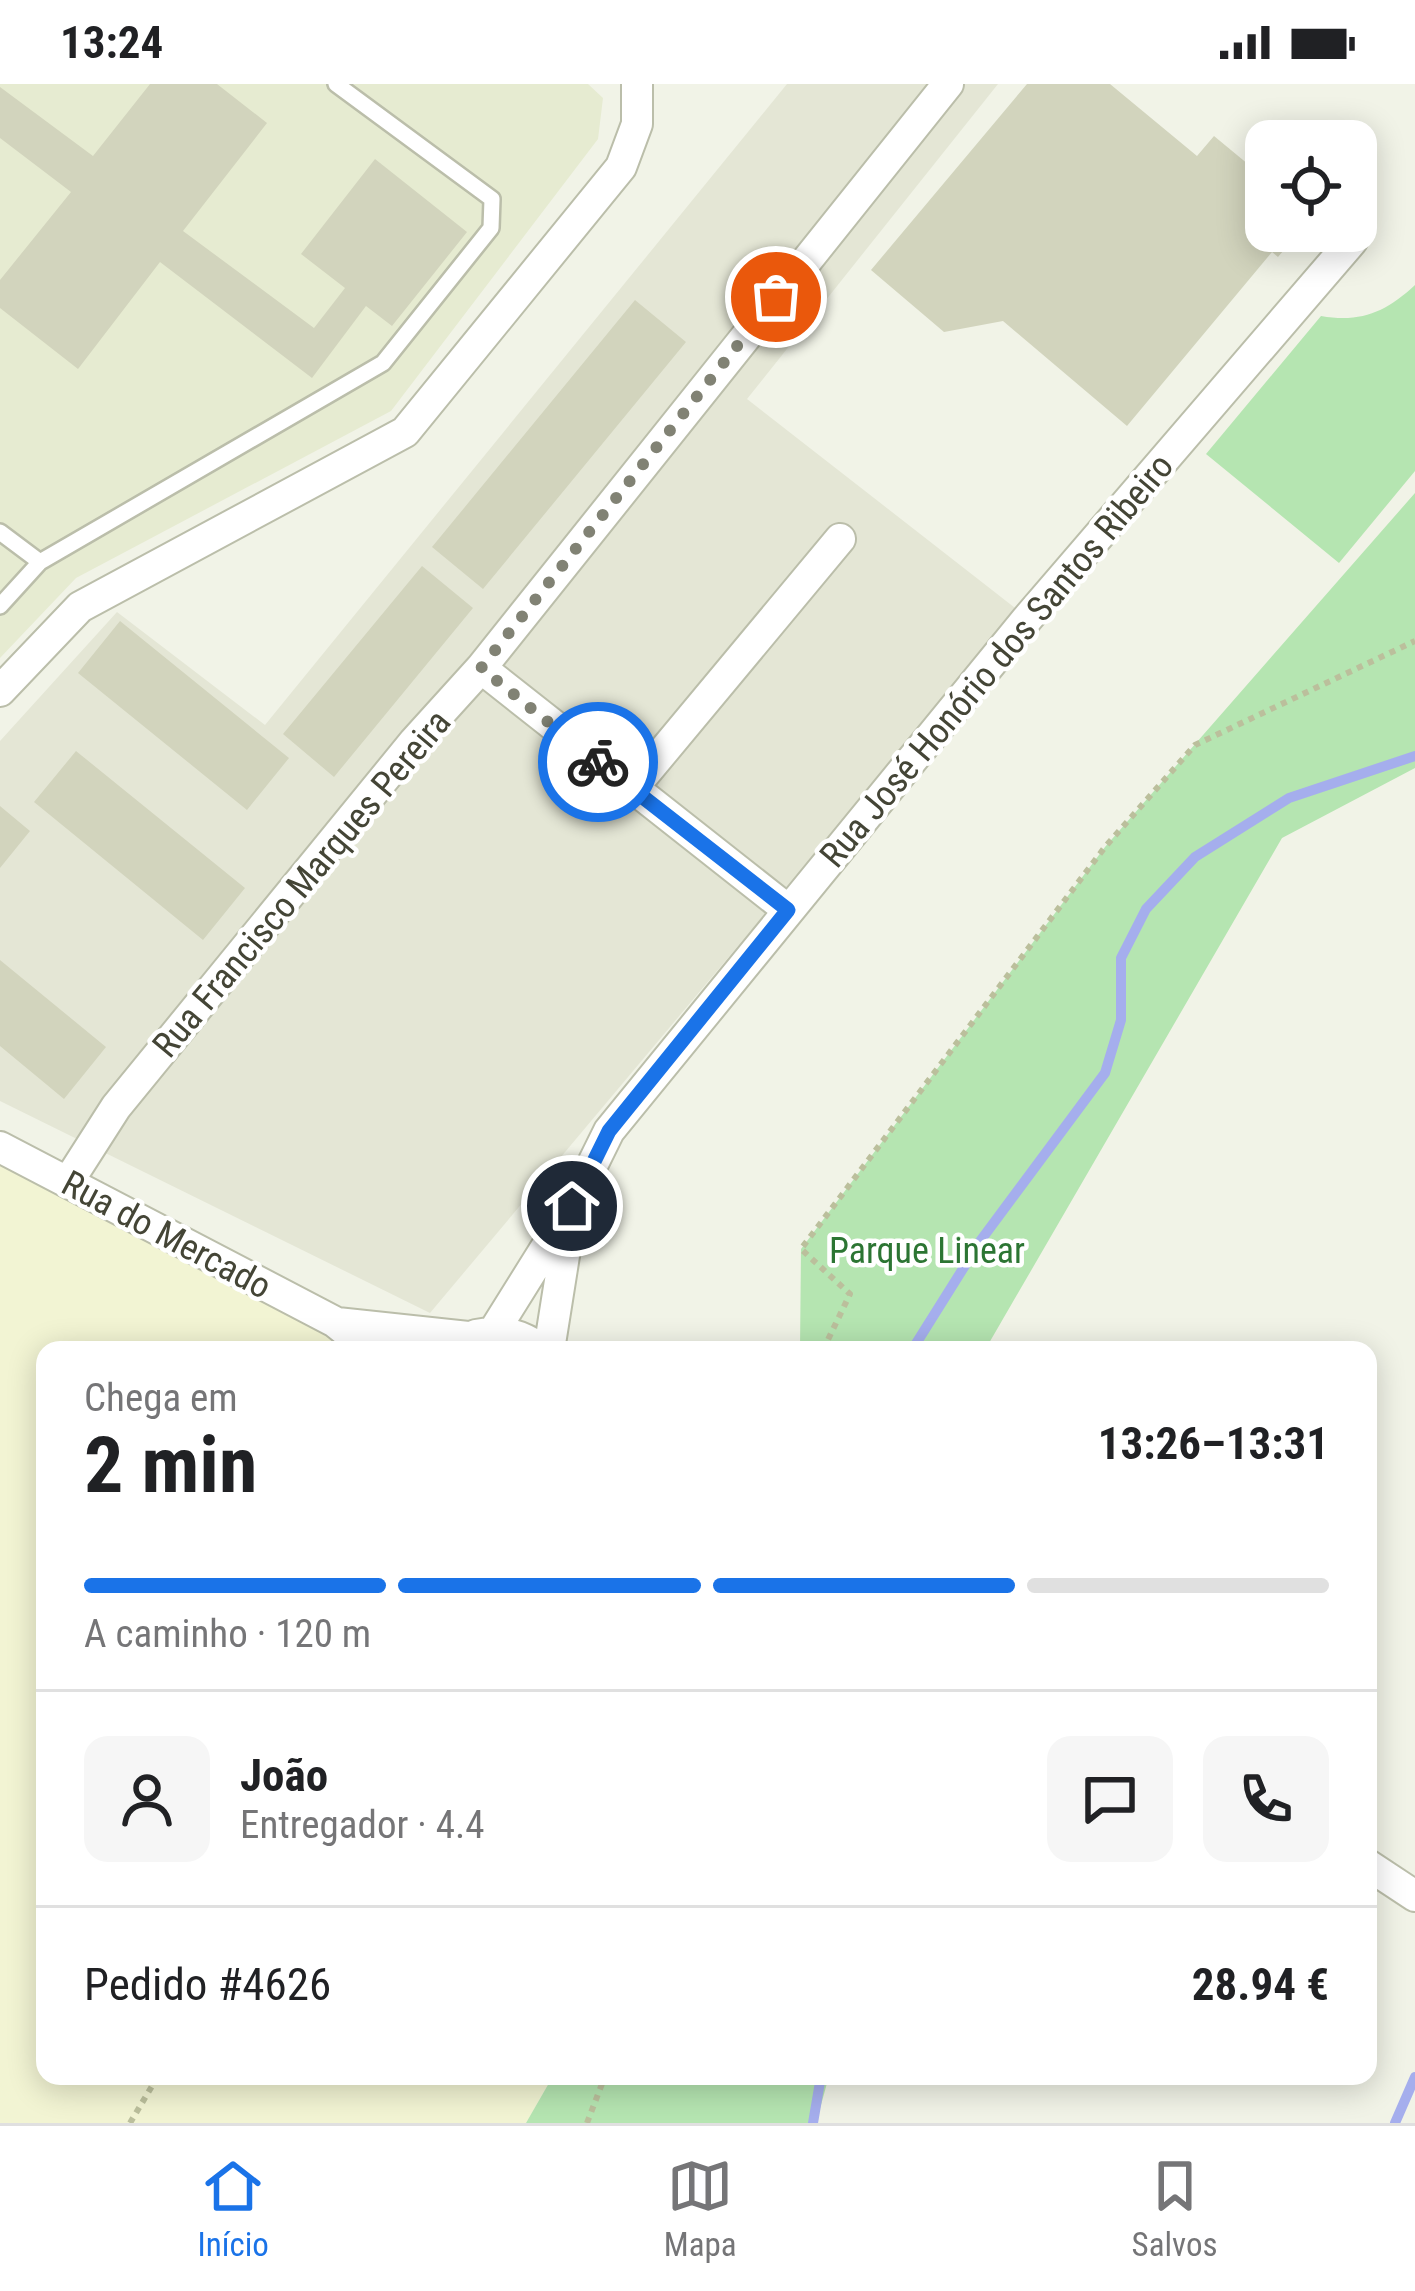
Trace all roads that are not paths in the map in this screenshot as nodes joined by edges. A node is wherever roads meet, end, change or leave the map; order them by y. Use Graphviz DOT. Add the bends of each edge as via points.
graph roads {
  1 [pos="336,84"];
  2 [pos="637,84"];
  3 [pos="947,84"];
  4 [pos="1343,252"];
  5 [pos="0,532"];
  6 [pos="840,539"];
  7 [pos="40,562"];
  8 [pos="0,606"];
  9 [pos="481,668"];
  10 [pos="0,692"];
  11 [pos="632,789"];
  12 [pos="788,910"];
  13 [pos="0,1147"];
  14 [pos="68,1182"];
  15 [pos="572,1206"];
  16 [pos="334,1322"];
  17 [pos="471,1339"];
  18 [pos="358,1341"];
  19 [pos="532,1341"];
  20 [pos="548,1341"];
  21 [pos="1377,1871"];
  22 [pos="1415,1896"];
  1 -- 7 [label="lane" via="492,199 491,227 383,363"];
  2 -- 10 [label="street" via="637,124 621,167 405,432 80,607"];
  3 -- 9 [label="street, Rua Francisco Marques Pereira"];
  4 -- 12 [label="street, Rua José Honório dos Santos Ribeiro"];
  5 -- 7 [label="lane"];
  6 -- 11 [label="street"];
  7 -- 8 [label="lane"];
  9 -- 11 [label="street"];
  9 -- 14 [label="street, Rua Francisco Marques Pereira" via="116,1107"];
  11 -- 12 [label="street"];
  12 -- 15 [label="street, Rua José Honório dos Santos Ribeiro" via="609,1131"];
  13 -- 14 [label="street, Rua do Mercado"];
  14 -- 16 [label="street, Rua do Mercado"];
  15 -- 17 [label="street, Rua José Honório dos Santos Ribeiro"];
  15 -- 20 [label="street, Rua José Honório dos Santos Ribeiro"];
  16 -- 17 [label="street, Rua do Mercado"];
  16 -- 18 [label="street, Rua do Mercado"];
  17 -- 19 [label="street, Rua do Mercado"];
  21 -- 22 [label="street"];
}
